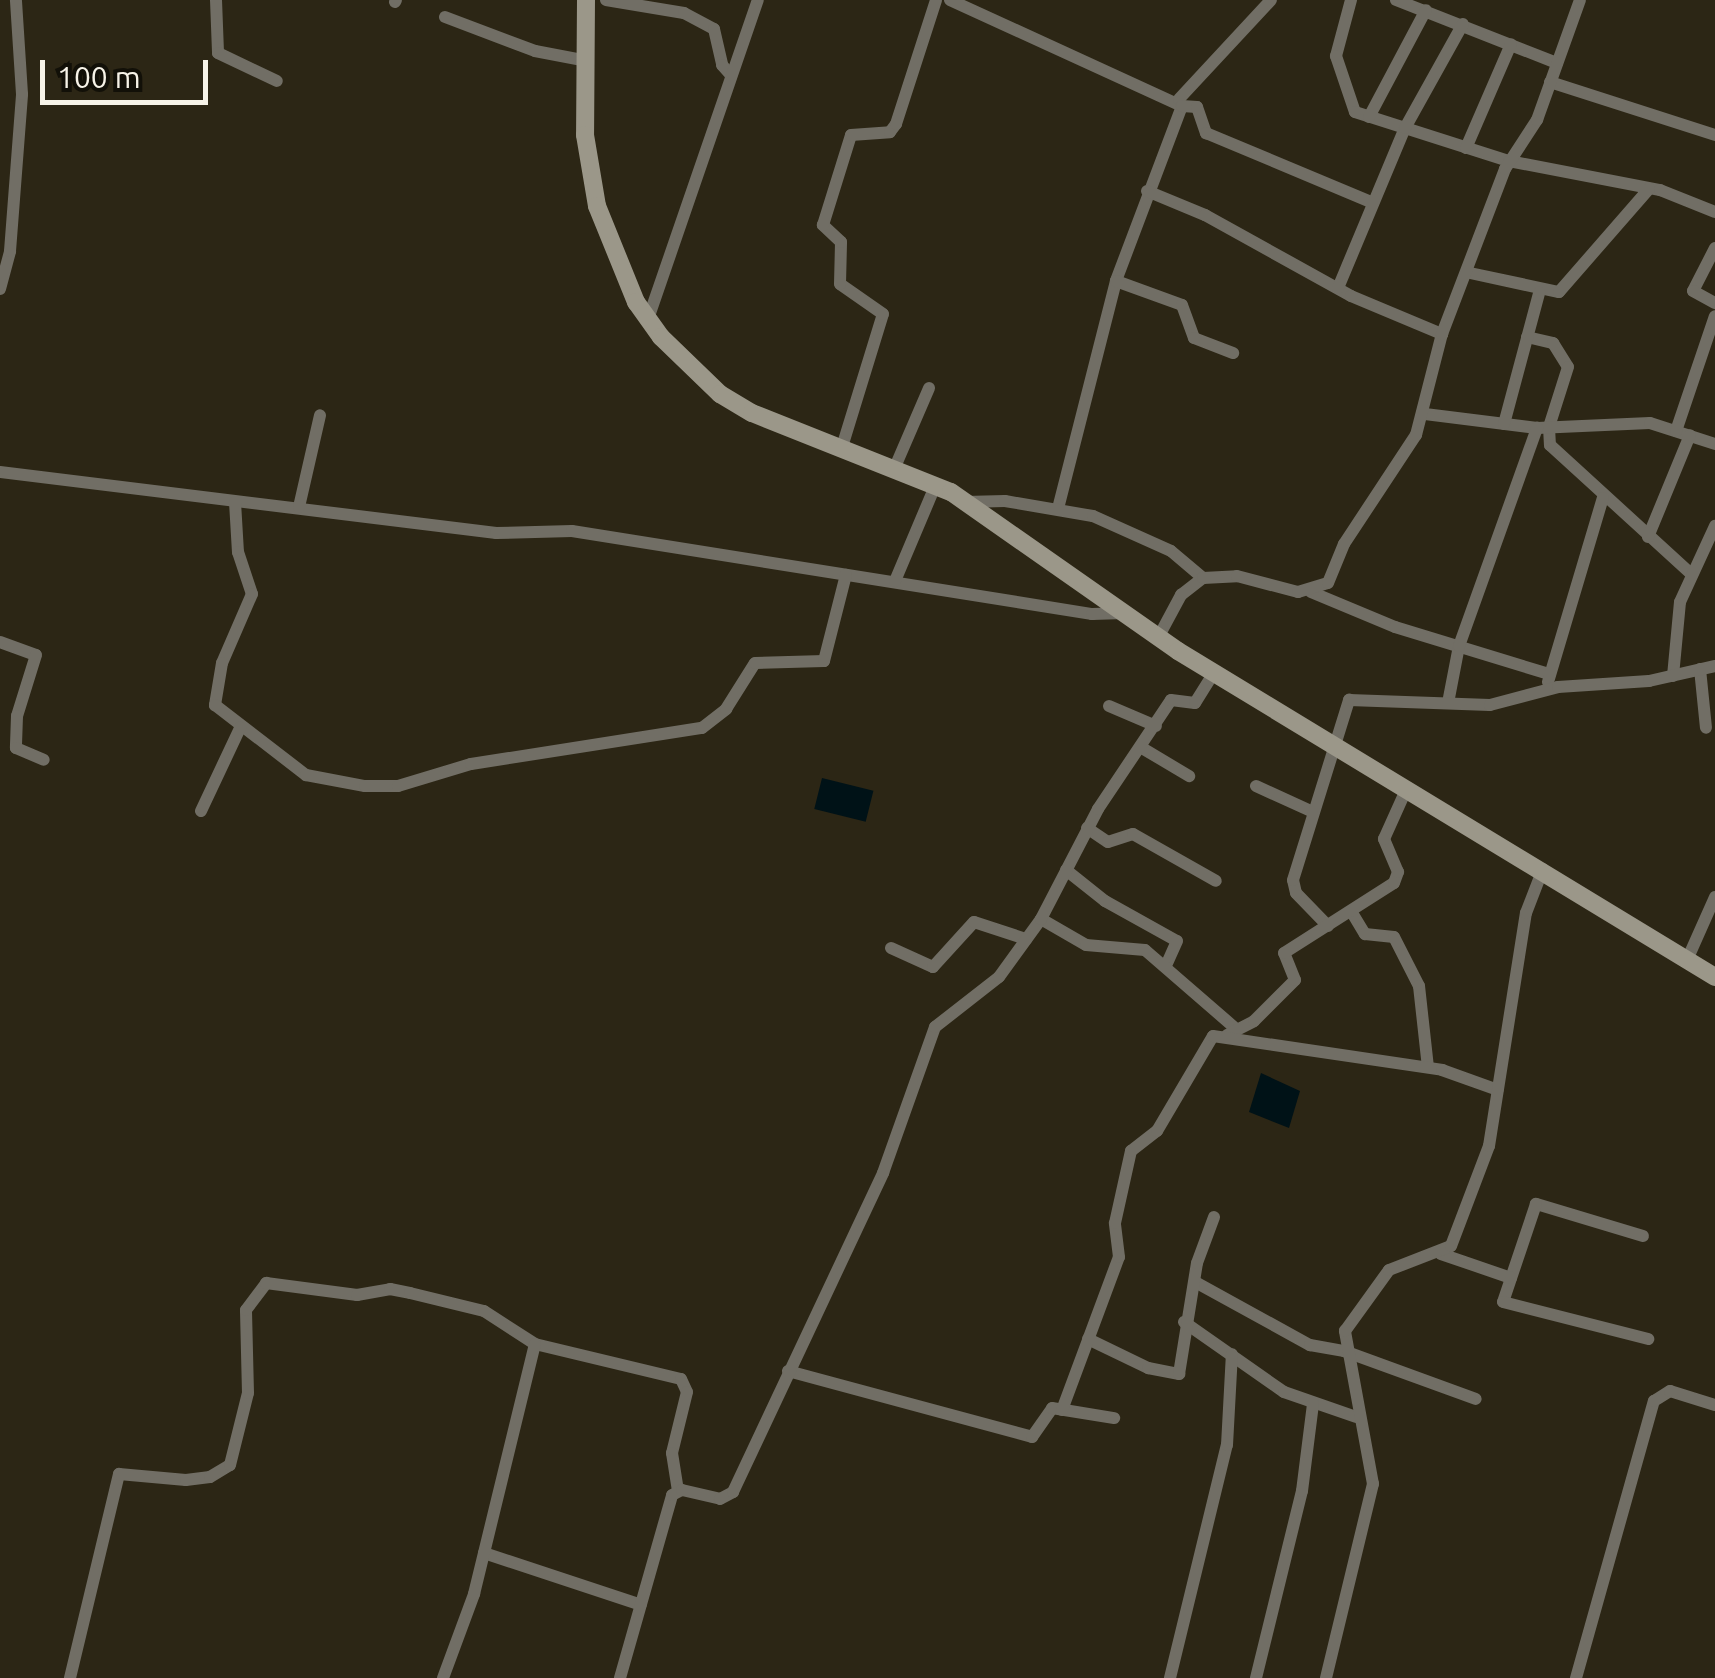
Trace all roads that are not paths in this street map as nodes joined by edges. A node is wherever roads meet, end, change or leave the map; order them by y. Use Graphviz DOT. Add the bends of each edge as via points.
graph roads {
  1 [pos="16,0"];
  2 [pos="216,0"];
  3 [pos="586,0"];
  4 [pos="606,0"];
  5 [pos="758,0"];
  6 [pos="936,0"];
  7 [pos="950,0"];
  8 [pos="1271,0"];
  9 [pos="1351,0"];
  10 [pos="1396,0"];
  11 [pos="1580,0"];
  12 [pos="631,2"];
  13 [pos="1426,10"];
  14 [pos="444,17"];
  15 [pos="1462,24"];
  16 [pos="1511,44"];
  17 [pos="582,60"];
  18 [pos="1557,63"];
  19 [pos="731,75"];
  20 [pos="277,81"];
  21 [pos="1550,82"];
  22 [pos="1181,102"];
  23 [pos="1369,117"];
  24 [pos="1405,128"];
  25 [pos="1715,136"];
  26 [pos="1466,148"];
  27 [pos="1509,161"];
  28 [pos="1649,189"];
  29 [pos="1147,191"];
  30 [pos="1373,204"];
  31 [pos="1715,212"];
  32 [pos="1715,248"];
  33 [pos="1470,273"];
  34 [pos="1116,281"];
  35 [pos="1338,288"];
  36 [pos="0,290"];
  37 [pos="1540,293"];
  38 [pos="1715,303"];
  39 [pos="1715,316"];
  40 [pos="648,320"];
  41 [pos="1442,334"];
  42 [pos="1527,337"];
  43 [pos="1233,353"];
  44 [pos="928,388"];
  45 [pos="1425,414"];
  46 [pos="320,415"];
  47 [pos="1504,424"];
  48 [pos="1543,427"];
  49 [pos="1676,431"];
  50 [pos="1690,436"];
  51 [pos="1715,444"];
  52 [pos="842,448"];
  53 [pos="896,467"];
  54 [pos="0,472"];
  55 [pos="936,484"];
  56 [pos="1603,498"];
  57 [pos="235,502"];
  58 [pos="964,502"];
  59 [pos="298,506"];
  60 [pos="1058,509"];
  61 [pos="1715,526"];
  62 [pos="1648,537"];
  63 [pos="1690,573"];
  64 [pos="846,574"];
  65 [pos="1203,578"];
  66 [pos="895,581"];
  67 [pos="1311,592"];
  68 [pos="1124,612"];
  69 [pos="1158,636"];
  70 [pos="0,642"];
  71 [pos="1459,646"];
  72 [pos="1715,666"];
  73 [pos="1700,669"];
  74 [pos="1214,674"];
  75 [pos="1549,674"];
  76 [pos="1672,676"];
  77 [pos="1547,690"];
  78 [pos="1448,703"];
  79 [pos="1109,706"];
  80 [pos="1156,726"];
  81 [pos="240,728"];
  82 [pos="1706,728"];
  83 [pos="1334,747"];
  84 [pos="1142,748"];
  85 [pos="44,760"];
  86 [pos="1189,776"];
  87 [pos="1256,786"];
  88 [pos="1406,790"];
  89 [pos="201,811"];
  90 [pos="1312,812"];
  91 [pos="1087,828"];
  92 [pos="1543,869"];
  93 [pos="1066,870"];
  94 [pos="1216,881"];
  95 [pos="1715,897"];
  96 [pos="1352,911"];
  97 [pos="1042,919"];
  98 [pos="1328,926"];
  99 [pos="1026,939"];
  100 [pos="891,948"];
  101 [pos="1687,960"];
  102 [pos="1167,963"];
  103 [pos="1715,977"];
  104 [pos="1231,1031"];
  105 [pos="1428,1068"];
  106 [pos="1498,1090"];
  107 [pos="1214,1217"];
  108 [pos="1643,1236"];
  109 [pos="1441,1254"];
  110 [pos="1511,1278"];
  111 [pos="1197,1283"];
  112 [pos="1184,1322"];
  113 [pos="1648,1338"];
  114 [pos="1088,1339"];
  115 [pos="535,1344"];
  116 [pos="1344,1351"];
  117 [pos="1232,1354"];
  118 [pos="788,1371"];
  119 [pos="1476,1399"];
  120 [pos="1314,1404"];
  121 [pos="1715,1405"];
  122 [pos="1062,1410"];
  123 [pos="1356,1417"];
  124 [pos="1114,1418"];
  125 [pos="678,1490"];
  126 [pos="484,1553"];
  127 [pos="641,1605"];
  128 [pos="70,1678"];
  129 [pos="443,1678"];
  130 [pos="620,1678"];
  131 [pos="1170,1678"];
  132 [pos="1256,1678"];
  133 [pos="1326,1678"];
  134 [pos="1576,1678"];
  1 -- 36 [label="street" via="22,94 10,251"];
  2 -- 20 [label="street" via="218,53"];
  3 -- 17 [label="street"];
  4 -- 12 [label="street"];
  5 -- 19 [label="street"];
  6 -- 52 [label="street" via="896,124 890,132 851,135 823,224 842,242 840,284 883,314"];
  7 -- 22 [label="street"];
  8 -- 22 [label="street"];
  9 -- 23 [label="street" via="1336,56 1350,108"];
  10 -- 13 [label="street"];
  11 -- 18 [label="street"];
  12 -- 19 [label="street" via="714,29"];
  13 -- 15 [label="street"];
  13 -- 23 [label="street"];
  14 -- 17 [label="street" via="535,51"];
  15 -- 16 [label="street"];
  15 -- 24 [label="street"];
  16 -- 18 [label="street"];
  16 -- 26 [label="street"];
  17 -- 40 [label="street" via="590,182"];
  18 -- 21 [label="street"];
  19 -- 40 [label="street"];
  21 -- 25 [label="street"];
  21 -- 27 [label="street" via="1536,120"];
  22 -- 29 [label="street"];
  22 -- 30 [label="street" via="1194,103 1206,134"];
  23 -- 24 [label="street"];
  24 -- 26 [label="street"];
  24 -- 30 [label="street"];
  26 -- 27 [label="street"];
  27 -- 28 [label="street"];
  27 -- 33 [label="street"];
  28 -- 31 [label="street"];
  28 -- 37 [label="street" via="1571,285"];
  29 -- 34 [label="street"];
  29 -- 35 [label="street"];
  30 -- 35 [label="street"];
  32 -- 38 [label="street" via="1693,292"];
  33 -- 37 [label="street"];
  33 -- 41 [label="street"];
  34 -- 43 [label="street" via="1182,305 1194,338"];
  34 -- 60 [label="street"];
  35 -- 41 [label="street"];
  37 -- 42 [label="street"];
  39 -- 49 [label="street"];
  40 -- 52 [label="street" via="720,394"];
  41 -- 45 [label="street"];
  42 -- 47 [label="street"];
  42 -- 48 [label="street" via="1553,343 1568,367"];
  44 -- 53 [label="street"];
  45 -- 47 [label="street"];
  45 -- 67 [label="street" via="1396,470 1344,544 1328,583"];
  46 -- 59 [label="street"];
  47 -- 48 [label="street"];
  48 -- 49 [label="street" via="1622,422"];
  48 -- 56 [label="street" via="1550,446"];
  48 -- 71 [label="street"];
  49 -- 50 [label="street"];
  50 -- 51 [label="street"];
  50 -- 62 [label="street"];
  52 -- 53 [label="street"];
  53 -- 55 [label="street"];
  54 -- 57 [label="street"];
  55 -- 58 [label="street"];
  55 -- 66 [label="street"];
  56 -- 62 [label="street"];
  56 -- 75 [label="street"];
  57 -- 59 [label="street"];
  57 -- 81 [label="street" via="235,536 252,594 213,699"];
  58 -- 60 [label="street"];
  58 -- 68 [label="street"];
  59 -- 64 [label="street" via="496,533 572,531"];
  60 -- 65 [label="street" via="1093,516 1171,551"];
  61 -- 63 [label="street"];
  62 -- 63 [label="street"];
  63 -- 76 [label="street" via="1674,626"];
  64 -- 66 [label="street"];
  64 -- 81 [label="street" via="820,664 755,662 726,709 689,732 571,746 398,786 366,786 306,775"];
  65 -- 67 [label="street" via="1237,576"];
  65 -- 69 [label="street" via="1181,596"];
  66 -- 68 [label="street" via="1092,614"];
  67 -- 71 [label="street"];
  68 -- 69 [label="street"];
  69 -- 74 [label="street"];
  70 -- 85 [label="street" via="36,655 17,716 16,748"];
  71 -- 75 [label="street"];
  71 -- 78 [label="street"];
  72 -- 73 [label="street"];
  73 -- 76 [label="street"];
  73 -- 82 [label="street"];
  74 -- 80 [label="street" via="1195,703 1174,697"];
  74 -- 83 [label="street"];
  75 -- 77 [label="street"];
  76 -- 77 [label="street"];
  77 -- 78 [label="street" via="1490,705"];
  78 -- 83 [label="street" via="1350,700"];
  79 -- 80 [label="street"];
  80 -- 84 [label="street"];
  81 -- 89 [label="street"];
  83 -- 88 [label="street"];
  83 -- 90 [label="street"];
  84 -- 86 [label="street"];
  84 -- 91 [label="street"];
  87 -- 90 [label="street"];
  88 -- 92 [label="street"];
  88 -- 96 [label="street" via="1384,839 1398,877"];
  90 -- 98 [label="street" via="1294,886"];
  91 -- 93 [label="street"];
  91 -- 94 [label="street" via="1108,842 1133,834"];
  92 -- 101 [label="street"];
  92 -- 106 [label="street" via="1526,913"];
  93 -- 97 [label="street"];
  93 -- 102 [label="street" via="1104,901 1178,940"];
  95 -- 101 [label="street"];
  96 -- 98 [label="street"];
  96 -- 105 [label="street" via="1365,934 1394,937 1419,986"];
  97 -- 99 [label="street"];
  97 -- 102 [label="street" via="1086,946 1135,948"];
  98 -- 104 [label="street" via="1284,953 1296,980 1254,1021"];
  99 -- 100 [label="street" via="974,922 934,967"];
  99 -- 118 [label="street" via="980,997 935,1027 884,1173"];
  101 -- 103 [label="street"];
  102 -- 104 [label="street"];
  104 -- 105 [label="street"];
  104 -- 114 [label="street" via="1208,1040 1156,1131 1130,1151 1115,1222 1119,1257"];
  105 -- 106 [label="street"];
  106 -- 109 [label="street" via="1485,1161 1451,1246"];
  107 -- 111 [label="street"];
  108 -- 110 [label="street" via="1536,1204"];
  109 -- 110 [label="street"];
  109 -- 116 [label="street" via="1389,1270 1348,1324"];
  110 -- 113 [label="street" via="1503,1302 1510,1309"];
  111 -- 112 [label="street"];
  111 -- 116 [label="street" via="1276,1331"];
  112 -- 114 [label="street" via="1176,1376"];
  112 -- 117 [label="street"];
  114 -- 122 [label="street"];
  115 -- 125 [label="street" via="685,1382 672,1453"];
  115 -- 126 [label="street"];
  115 -- 128 [label="street" via="484,1310 390,1288 357,1295 258,1286 246,1310 248,1393 230,1465 186,1480 119,1474"];
  116 -- 119 [label="street"];
  116 -- 123 [label="street"];
  117 -- 120 [label="street" via="1284,1392"];
  117 -- 131 [label="street" via="1227,1445"];
  118 -- 122 [label="street" via="1032,1437 1049,1409"];
  118 -- 125 [label="street" via="733,1492 720,1499"];
  120 -- 123 [label="street"];
  120 -- 132 [label="street" via="1302,1491"];
  121 -- 134 [label="street" via="1670,1391 1654,1401"];
  122 -- 124 [label="street"];
  123 -- 133 [label="street" via="1373,1484"];
  125 -- 127 [label="street"];
  126 -- 127 [label="street"];
  126 -- 129 [label="street"];
  127 -- 130 [label="street"];
}
